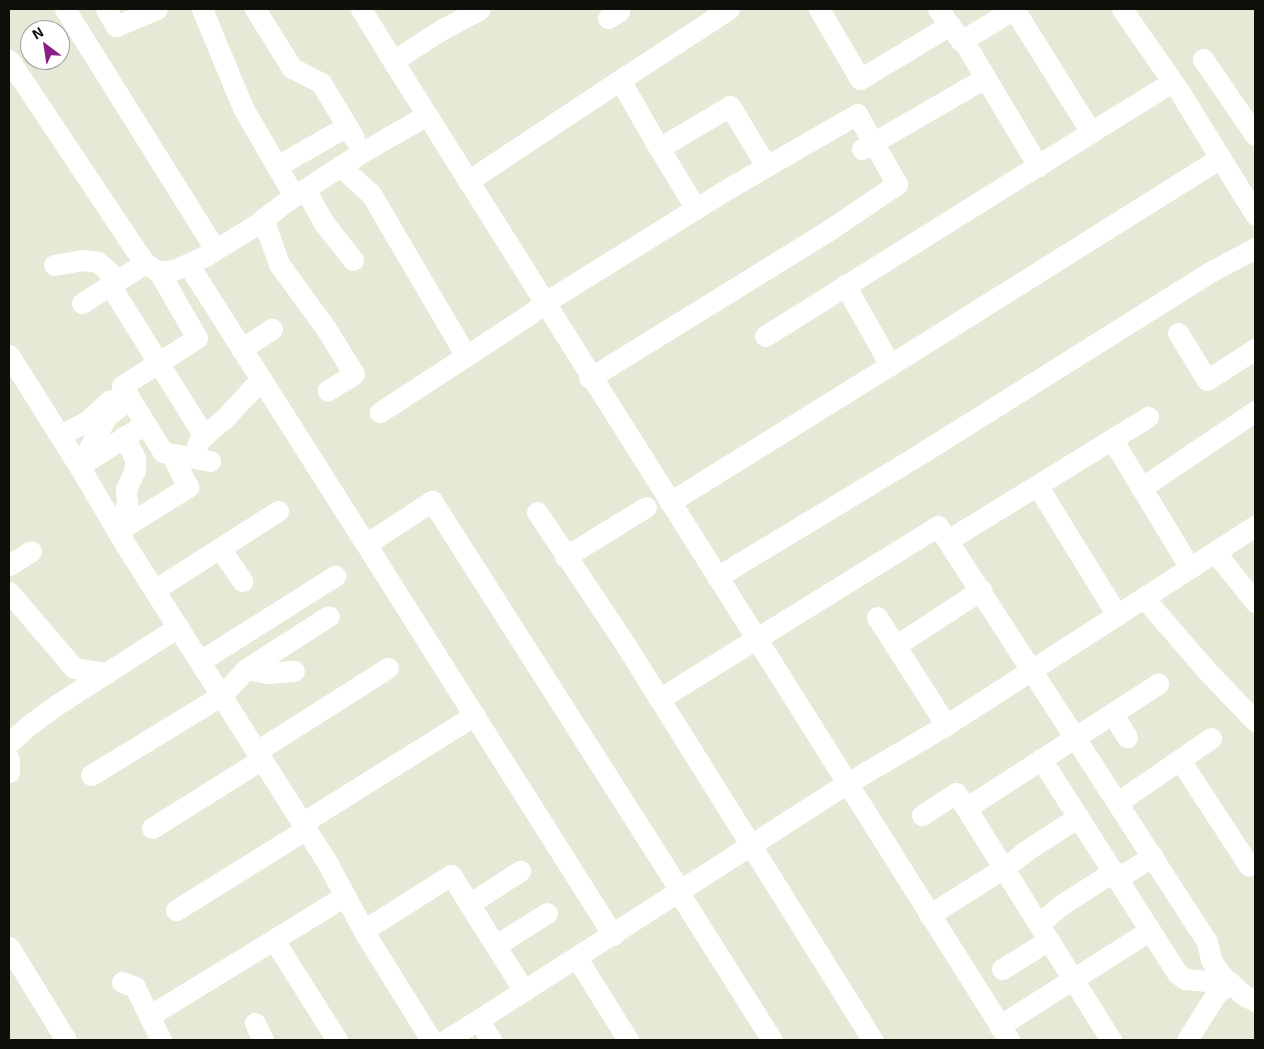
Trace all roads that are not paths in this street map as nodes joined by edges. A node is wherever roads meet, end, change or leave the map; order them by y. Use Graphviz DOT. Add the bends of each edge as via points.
graph roads {
  1 [pos="65,9"];
  2 [pos="106,9"];
  3 [pos="158,9"];
  4 [pos="202,9"];
  5 [pos="255,9"];
  6 [pos="361,9"];
  7 [pos="480,9"];
  8 [pos="819,9"];
  9 [pos="1014,9"];
  10 [pos="1122,9"];
  11 [pos="715,13"];
  12 [pos="950,25"];
  13 [pos="9,60"];
  14 [pos="393,60"];
  15 [pos="1203,60"];
  16 [pos="985,78"];
  17 [pos="620,80"];
  18 [pos="1172,82"];
  19 [pos="427,115"];
  20 [pos="346,126"];
  21 [pos="1091,132"];
  22 [pos="1255,135"];
  23 [pos="867,146"];
  24 [pos="659,148"];
  25 [pos="363,152"];
  26 [pos="1220,158"];
  27 [pos="278,166"];
  28 [pos="340,166"];
  29 [pos="766,166"];
  30 [pos="1038,166"];
  31 [pos="468,181"];
  32 [pos="300,193"];
  33 [pos="696,209"];
  34 [pos="1255,214"];
  35 [pos="263,219"];
  36 [pos="1255,248"];
  37 [pos="215,250"];
  38 [pos="353,260"];
  39 [pos="188,264"];
  40 [pos="54,265"];
  41 [pos="152,268"];
  42 [pos="114,283"];
  43 [pos="845,285"];
  44 [pos="544,302"];
  45 [pos="82,303"];
  46 [pos="272,329"];
  47 [pos="1178,333"];
  48 [pos="766,336"];
  49 [pos="241,349"];
  50 [pos="1255,349"];
  51 [pos="9,354"];
  52 [pos="466,356"];
  53 [pos="158,362"];
  54 [pos="890,365"];
  55 [pos="590,378"];
  56 [pos="260,380"];
  57 [pos="328,390"];
  58 [pos="126,393"];
  59 [pos="1255,410"];
  60 [pos="380,412"];
  61 [pos="1148,417"];
  62 [pos="145,424"];
  63 [pos="60,435"];
  64 [pos="204,436"];
  65 [pos="124,438"];
  66 [pos="1112,440"];
  67 [pos="191,458"];
  68 [pos="79,466"];
  69 [pos="1037,485"];
  70 [pos="1141,488"];
  71 [pos="670,502"];
  72 [pos="646,507"];
  73 [pos="278,511"];
  74 [pos="537,512"];
  75 [pos="1255,526"];
  76 [pos="117,531"];
  77 [pos="948,540"];
  78 [pos="366,544"];
  79 [pos="220,548"];
  80 [pos="31,551"];
  81 [pos="1215,552"];
  82 [pos="565,557"];
  83 [pos="9,566"];
  84 [pos="1190,568"];
  85 [pos="335,576"];
  86 [pos="717,577"];
  87 [pos="242,581"];
  88 [pos="154,590"];
  89 [pos="981,590"];
  90 [pos="9,592"];
  91 [pos="1144,598"];
  92 [pos="1255,602"];
  93 [pos="1117,615"];
  94 [pos="329,616"];
  95 [pos="877,618"];
  96 [pos="178,627"];
  97 [pos="755,639"];
  98 [pos="895,646"];
  99 [pos="200,661"];
  100 [pos="388,668"];
  101 [pos="246,669"];
  102 [pos="1032,669"];
  103 [pos="294,671"];
  104 [pos="81,680"];
  105 [pos="1158,684"];
  106 [pos="222,695"];
  107 [pos="659,699"];
  108 [pos="1113,714"];
  109 [pos="475,715"];
  110 [pos="1255,721"];
  111 [pos="946,725"];
  112 [pos="1076,737"];
  113 [pos="1127,737"];
  114 [pos="1211,738"];
  115 [pos="9,744"];
  116 [pos="260,755"];
  117 [pos="9,759"];
  118 [pos="1041,759"];
  119 [pos="1180,760"];
  120 [pos="9,772"];
  121 [pos="91,775"];
  122 [pos="846,784"];
  123 [pos="1118,802"];
  124 [pos="966,808"];
  125 [pos="922,815"];
  126 [pos="1078,817"];
  127 [pos="304,826"];
  128 [pos="152,828"];
  129 [pos="752,845"];
  130 [pos="1153,856"];
  131 [pos="1249,866"];
  132 [pos="1004,868"];
  133 [pos="520,871"];
  134 [pos="1116,875"];
  135 [pos="680,893"];
  136 [pos="345,896"];
  137 [pos="469,904"];
  138 [pos="176,910"];
  139 [pos="547,913"];
  140 [pos="929,915"];
  141 [pos="364,930"];
  142 [pos="1150,930"];
  143 [pos="1044,932"];
  144 [pos="613,935"];
  145 [pos="274,940"];
  146 [pos="496,945"];
  147 [pos="9,947"];
  148 [pos="577,958"];
  149 [pos="1002,969"];
  150 [pos="1074,980"];
  151 [pos="122,982"];
  152 [pos="1230,983"];
  153 [pos="524,991"];
  154 [pos="1255,1001"];
  155 [pos="149,1016"];
  156 [pos="478,1020"];
  157 [pos="1004,1033"];
  158 [pos="66,1040"];
  159 [pos="161,1040"];
  160 [pos="337,1040"];
  161 [pos="431,1040"];
  162 [pos="446,1040"];
  163 [pos="491,1040"];
  164 [pos="628,1040"];
  165 [pos="772,1040"];
  166 [pos="873,1040"];
  167 [pos="1111,1040"];
  168 [pos="1187,1040"];
  1 -- 37 [label="street"];
  2 -- 3 [label="street" via="116,26"];
  4 -- 27 [label="street" via="243,108"];
  5 -- 20 [label="street" via="292,68 321,83"];
  6 -- 14 [label="street"];
  7 -- 14 [label="street"];
  8 -- 12 [label="street" via="860,79"];
  9 -- 12 [label="street"];
  9 -- 21 [label="street"];
  10 -- 18 [label="street"];
  11 -- 17 [label="street"];
  12 -- 16 [label="street"];
  13 -- 41 [label="street"];
  14 -- 19 [label="street"];
  15 -- 22 [label="street"];
  16 -- 23 [label="street"];
  16 -- 30 [label="street"];
  17 -- 24 [label="street"];
  17 -- 31 [label="street"];
  18 -- 21 [label="street"];
  18 -- 26 [label="street"];
  19 -- 25 [label="street"];
  19 -- 31 [label="street"];
  20 -- 25 [label="street"];
  20 -- 27 [label="street"];
  21 -- 30 [label="street"];
  23 -- 29 [label="street" via="857,114"];
  23 -- 55 [label="street" via="898,184"];
  24 -- 29 [label="street" via="730,106"];
  24 -- 33 [label="street"];
  25 -- 28 [label="street"];
  26 -- 34 [label="street"];
  26 -- 54 [label="street"];
  27 -- 32 [label="street"];
  28 -- 32 [label="street"];
  28 -- 52 [label="street" via="371,194"];
  29 -- 33 [label="street"];
  30 -- 43 [label="street"];
  31 -- 44 [label="street"];
  32 -- 35 [label="street"];
  32 -- 38 [label="street"];
  33 -- 44 [label="street"];
  35 -- 37 [label="street"];
  35 -- 57 [label="street" via="279,264 325,327 354,374"];
  36 -- 86 [label="street" via="1212,271"];
  37 -- 39 [label="street"];
  39 -- 41 [label="street" via="174,270"];
  39 -- 49 [label="street"];
  40 -- 42 [label="street" via="82,260 98,262"];
  41 -- 42 [label="street"];
  41 -- 53 [label="street" via="197,338"];
  42 -- 45 [label="street"];
  42 -- 53 [label="street"];
  43 -- 48 [label="street"];
  43 -- 54 [label="street"];
  44 -- 52 [label="street"];
  44 -- 55 [label="street"];
  46 -- 49 [label="street"];
  47 -- 50 [label="street" via="1207,380"];
  49 -- 56 [label="street"];
  51 -- 63 [label="street"];
  52 -- 60 [label="street"];
  53 -- 58 [label="street"];
  53 -- 64 [label="street"];
  54 -- 71 [label="street"];
  55 -- 71 [label="street"];
  56 -- 64 [label="street"];
  56 -- 78 [label="street"];
  58 -- 62 [label="street"];
  58 -- 63 [label="street" via="112,398 86,421"];
  58 -- 68 [label="street" via="107,416"];
  59 -- 70 [label="street"];
  61 -- 66 [label="street"];
  62 -- 65 [label="street"];
  62 -- 67 [label="street" via="163,452"];
  63 -- 68 [label="street"];
  64 -- 67 [label="street"];
  65 -- 68 [label="street"];
  65 -- 76 [label="street" via="136,458 136,470 126,489 128,503"];
  66 -- 69 [label="street"];
  66 -- 70 [label="street"];
  67 -- 76 [label="street" via="188,487"];
  68 -- 76 [label="street"];
  69 -- 77 [label="street"];
  69 -- 93 [label="street"];
  70 -- 84 [label="street"];
  71 -- 86 [label="street"];
  72 -- 82 [label="street"];
  73 -- 79 [label="street"];
  74 -- 82 [label="street"];
  75 -- 81 [label="street"];
  76 -- 88 [label="street"];
  77 -- 89 [label="street"];
  77 -- 97 [label="street" via="938,526"];
  78 -- 109 [label="street"];
  78 -- 135 [label="street" via="432,501"];
  79 -- 87 [label="street"];
  79 -- 88 [label="street"];
  80 -- 83 [label="street"];
  81 -- 84 [label="street"];
  81 -- 92 [label="street"];
  82 -- 107 [label="street"];
  84 -- 91 [label="street"];
  85 -- 99 [label="street"];
  86 -- 97 [label="street"];
  88 -- 96 [label="street"];
  89 -- 98 [label="street"];
  89 -- 102 [label="street"];
  90 -- 104 [label="street"];
  91 -- 93 [label="street"];
  91 -- 110 [label="street"];
  93 -- 102 [label="street"];
  94 -- 101 [label="street"];
  95 -- 98 [label="street"];
  96 -- 99 [label="street"];
  96 -- 104 [label="street" via="107,673"];
  97 -- 107 [label="street"];
  97 -- 122 [label="street"];
  98 -- 111 [label="street"];
  99 -- 106 [label="street"];
  100 -- 116 [label="street"];
  101 -- 103 [label="street" via="269,673"];
  101 -- 106 [label="street"];
  102 -- 111 [label="street"];
  102 -- 112 [label="street"];
  104 -- 115 [label="street"];
  105 -- 108 [label="street"];
  106 -- 116 [label="street"];
  106 -- 121 [label="street"];
  107 -- 129 [label="street"];
  108 -- 112 [label="street"];
  108 -- 113 [label="street"];
  109 -- 127 [label="street"];
  109 -- 144 [label="street"];
  111 -- 122 [label="street"];
  112 -- 118 [label="street"];
  112 -- 123 [label="street"];
  114 -- 119 [label="street"];
  116 -- 127 [label="street"];
  116 -- 128 [label="street"];
  117 -- 120 [label="street"];
  118 -- 124 [label="street"];
  118 -- 126 [label="street"];
  119 -- 123 [label="street"];
  119 -- 131 [label="street"];
  122 -- 129 [label="street"];
  122 -- 140 [label="street"];
  123 -- 130 [label="street"];
  124 -- 125 [label="street" via="956,793"];
  124 -- 132 [label="street"];
  126 -- 132 [label="street"];
  126 -- 134 [label="street"];
  127 -- 136 [label="street"];
  127 -- 138 [label="street"];
  129 -- 135 [label="street"];
  129 -- 166 [label="street"];
  130 -- 134 [label="street"];
  130 -- 152 [label="street" via="1207,942 1211,960"];
  132 -- 140 [label="street"];
  132 -- 143 [label="street"];
  133 -- 137 [label="street"];
  134 -- 142 [label="street"];
  134 -- 143 [label="street" via="1061,905"];
  135 -- 144 [label="street"];
  135 -- 165 [label="street"];
  136 -- 141 [label="street"];
  136 -- 145 [label="street"];
  137 -- 141 [label="street" via="451,875"];
  137 -- 146 [label="street"];
  139 -- 146 [label="street"];
  140 -- 157 [label="street"];
  141 -- 161 [label="street"];
  142 -- 150 [label="street"];
  142 -- 152 [label="street" via="1177,973 1185,979"];
  143 -- 149 [label="street"];
  143 -- 150 [label="street"];
  144 -- 148 [label="street"];
  145 -- 155 [label="street"];
  145 -- 160 [label="street"];
  146 -- 153 [label="street"];
  147 -- 158 [label="street"];
  148 -- 153 [label="street"];
  148 -- 164 [label="street"];
  150 -- 157 [label="street"];
  150 -- 167 [label="street"];
  151 -- 155 [label="street" via="136,987"];
  152 -- 154 [label="street"];
  152 -- 168 [label="street" via="1216,994"];
  153 -- 156 [label="street"];
  155 -- 159 [label="street"];
  156 -- 162 [label="street"];
  156 -- 163 [label="street"];
}
